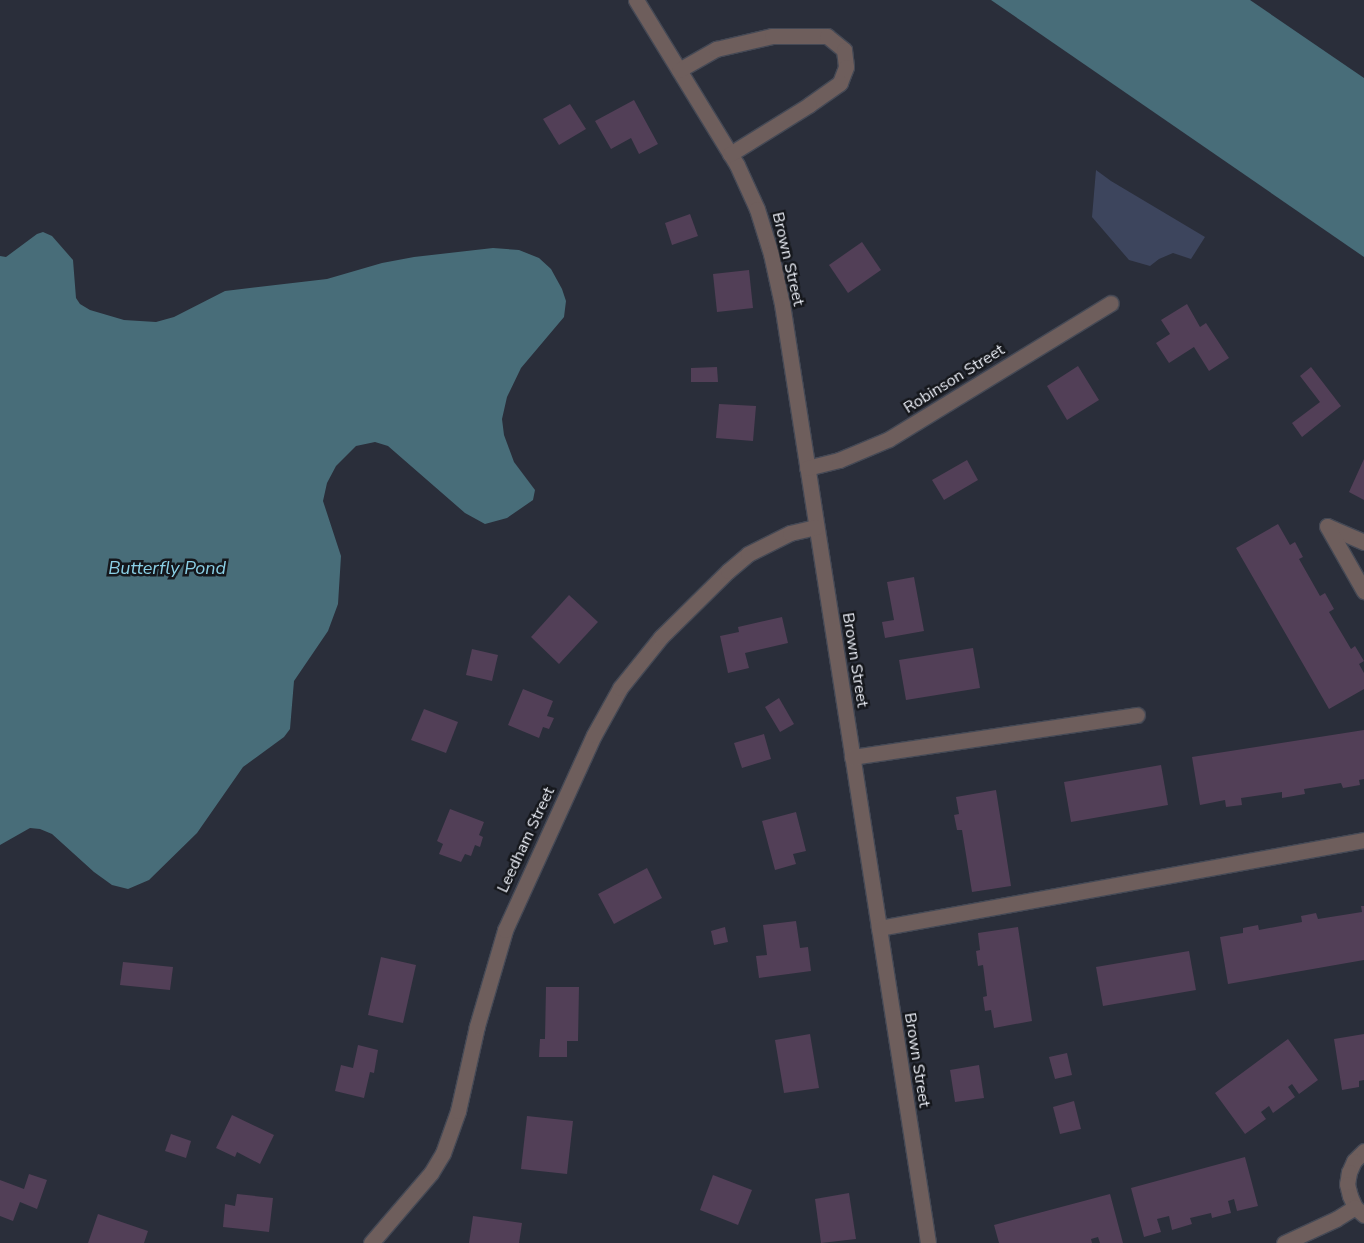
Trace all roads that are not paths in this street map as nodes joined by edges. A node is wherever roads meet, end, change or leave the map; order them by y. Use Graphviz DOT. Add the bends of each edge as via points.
graph roads {
  1 [pos="636,0"];
  2 [pos="679,70"];
  3 [pos="730,154"];
  4 [pos="1111,303"];
  5 [pos="807,468"];
  6 [pos="816,527"];
  7 [pos="1364,542"];
  8 [pos="1364,590"];
  9 [pos="1137,715"];
  10 [pos="852,757"];
  11 [pos="1364,840"];
  12 [pos="879,928"];
  13 [pos="1364,1151"];
  14 [pos="1360,1211"];
  15 [pos="371,1243"];
  16 [pos="928,1243"];
  17 [pos="1284,1243"];
  1 -- 2 [label="street, Brown Street"];
  2 -- 3 [label="street, Brown Street"];
  2 -- 3 [label="street" via="716,49 772,36 828,36 844,50 846,66 840,83"];
  3 -- 5 [label="street, Brown Street" via="758,209 771,254"];
  4 -- 5 [label="street, Robinson Street" via="889,439 839,460"];
  5 -- 6 [label="street, Brown Street"];
  6 -- 10 [label="street, Brown Street"];
  6 -- 15 [label="street, Leedham Street" via="790,533 741,560 661,637 620,688 594,735 504,930 458,1110 443,1153 431,1173"];
  7 -- 8 [label="street" via="1327,526"];
  9 -- 10 [label="street"];
  10 -- 12 [label="street, Brown Street"];
  11 -- 12 [label="street"];
  12 -- 16 [label="street, Brown Street"];
  13 -- 14 [label="street" via="1354,1161 1348,1184 1350,1196"];
  14 -- 17 [label="street"];
}
